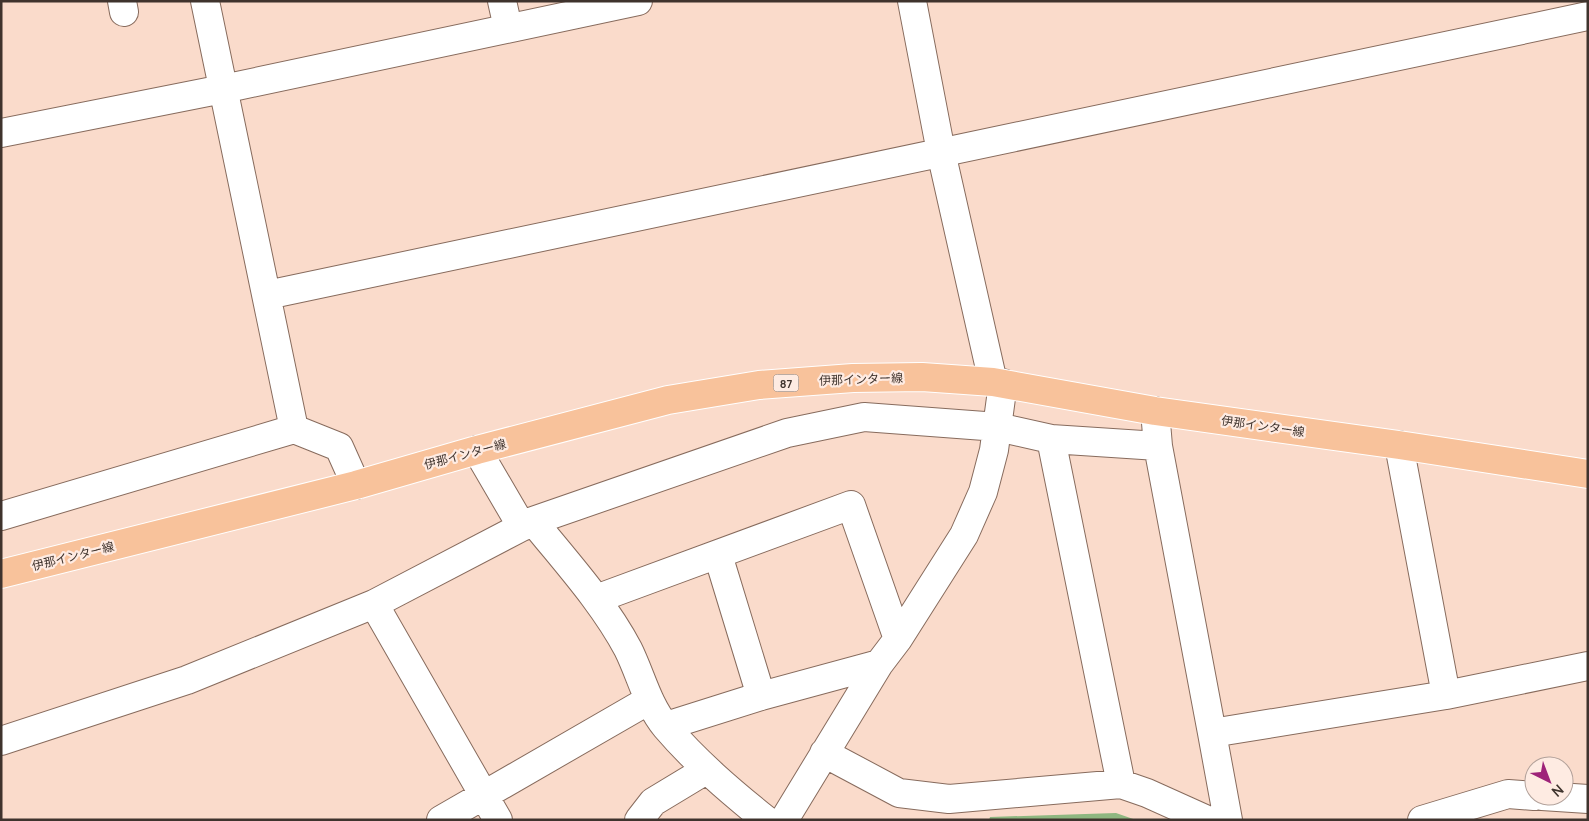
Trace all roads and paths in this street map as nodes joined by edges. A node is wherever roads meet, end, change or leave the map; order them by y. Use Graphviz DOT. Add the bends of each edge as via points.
graph roads {
  1 [pos="205,1"];
  2 [pos="502,1"];
  3 [pos="638,1"];
  4 [pos="912,1"];
  5 [pos="1588,16"];
  6 [pos="508,28"];
  7 [pos="223,89"];
  8 [pos="1,134"];
  9 [pos="941,152"];
  10 [pos="267,295"];
  11 [pos="998,383"];
  12 [pos="1155,411"];
  13 [pos="998,426"];
  14 [pos="294,429"];
  15 [pos="1051,438"];
  16 [pos="1399,445"];
  17 [pos="1158,446"];
  18 [pos="477,450"];
  19 [pos="1588,474"];
  20 [pos="356,484"];
  21 [pos="2,515"];
  22 [pos="528,524"];
  23 [pos="718,554"];
  24 [pos="1,574"];
  25 [pos="596,599"];
  26 [pos="374,604"];
  27 [pos="898,639"];
  28 [pos="879,664"];
  29 [pos="1588,666"];
  30 [pos="1446,695"];
  31 [pos="761,696"];
  32 [pos="649,700"];
  33 [pos="666,726"];
  34 [pos="1212,733"];
  35 [pos="1,741"];
  36 [pos="824,753"];
  37 [pos="706,770"];
  38 [pos="1121,784"];
  39 [pos="484,795"];
  40 [pos="1524,795"];
  41 [pos="1574,798"];
  42 [pos="1588,799"];
  43 [pos="441,820"];
  44 [pos="498,820"];
  45 [pos="639,820"];
  46 [pos="766,820"];
  47 [pos="784,820"];
  48 [pos="1207,820"];
  49 [pos="1228,820"];
  50 [pos="1422,820"];
  1 -- 7 [label="street"];
  2 -- 6 [label="street"];
  3 -- 6 [label="street"];
  4 -- 9 [label="street"];
  5 -- 9 [label="street"];
  6 -- 7 [label="street"];
  7 -- 8 [label="street"];
  7 -- 10 [label="street"];
  9 -- 10 [label="street"];
  9 -- 11 [label="street"];
  10 -- 14 [label="street"];
  11 -- 12 [label="main road, 伊那インター線 / 87"];
  11 -- 13 [label="street"];
  11 -- 18 [label="main road, 伊那インター線 / 87" via="922,376 759,385 668,400"];
  12 -- 16 [label="main road, 伊那インター線 / 87"];
  12 -- 17 [label="street"];
  13 -- 15 [label="street"];
  13 -- 22 [label="street" via="864,416 787,433"];
  13 -- 27 [label="street" via="983,492 964,535"];
  14 -- 20 [label="street" via="339,447"];
  14 -- 21 [label="street"];
  15 -- 17 [label="street"];
  15 -- 38 [label="street"];
  16 -- 19 [label="main road, 伊那インター線 / 87"];
  16 -- 30 [label="street"];
  17 -- 34 [label="street"];
  18 -- 20 [label="main road, 伊那インター線 / 87"];
  18 -- 22 [label="street"];
  20 -- 24 [label="main road, 伊那インター線 / 87"];
  22 -- 25 [label="street"];
  22 -- 26 [label="street"];
  23 -- 25 [label="street"];
  23 -- 27 [label="street" via="851,505"];
  23 -- 31 [label="street"];
  25 -- 32 [label="street" via="628,649"];
  26 -- 35 [label="street" via="187,680"];
  26 -- 39 [label="street"];
  27 -- 28 [label="street"];
  28 -- 31 [label="street"];
  28 -- 36 [label="street"];
  29 -- 30 [label="street"];
  30 -- 34 [label="street"];
  31 -- 33 [label="street"];
  32 -- 33 [label="street"];
  32 -- 39 [label="street"];
  33 -- 37 [label="street"];
  34 -- 49 [label="street"];
  36 -- 38 [label="street" via="899,794 949,799"];
  36 -- 47 [label="street"];
  37 -- 45 [label="street" via="653,802"];
  37 -- 46 [label="street"];
  38 -- 48 [label="street"];
  39 -- 43 [label="street"];
  39 -- 44 [label="street"];
  40 -- 50 [label="street" via="1508,794"];
  41 -- 42 [label="street"];
}
